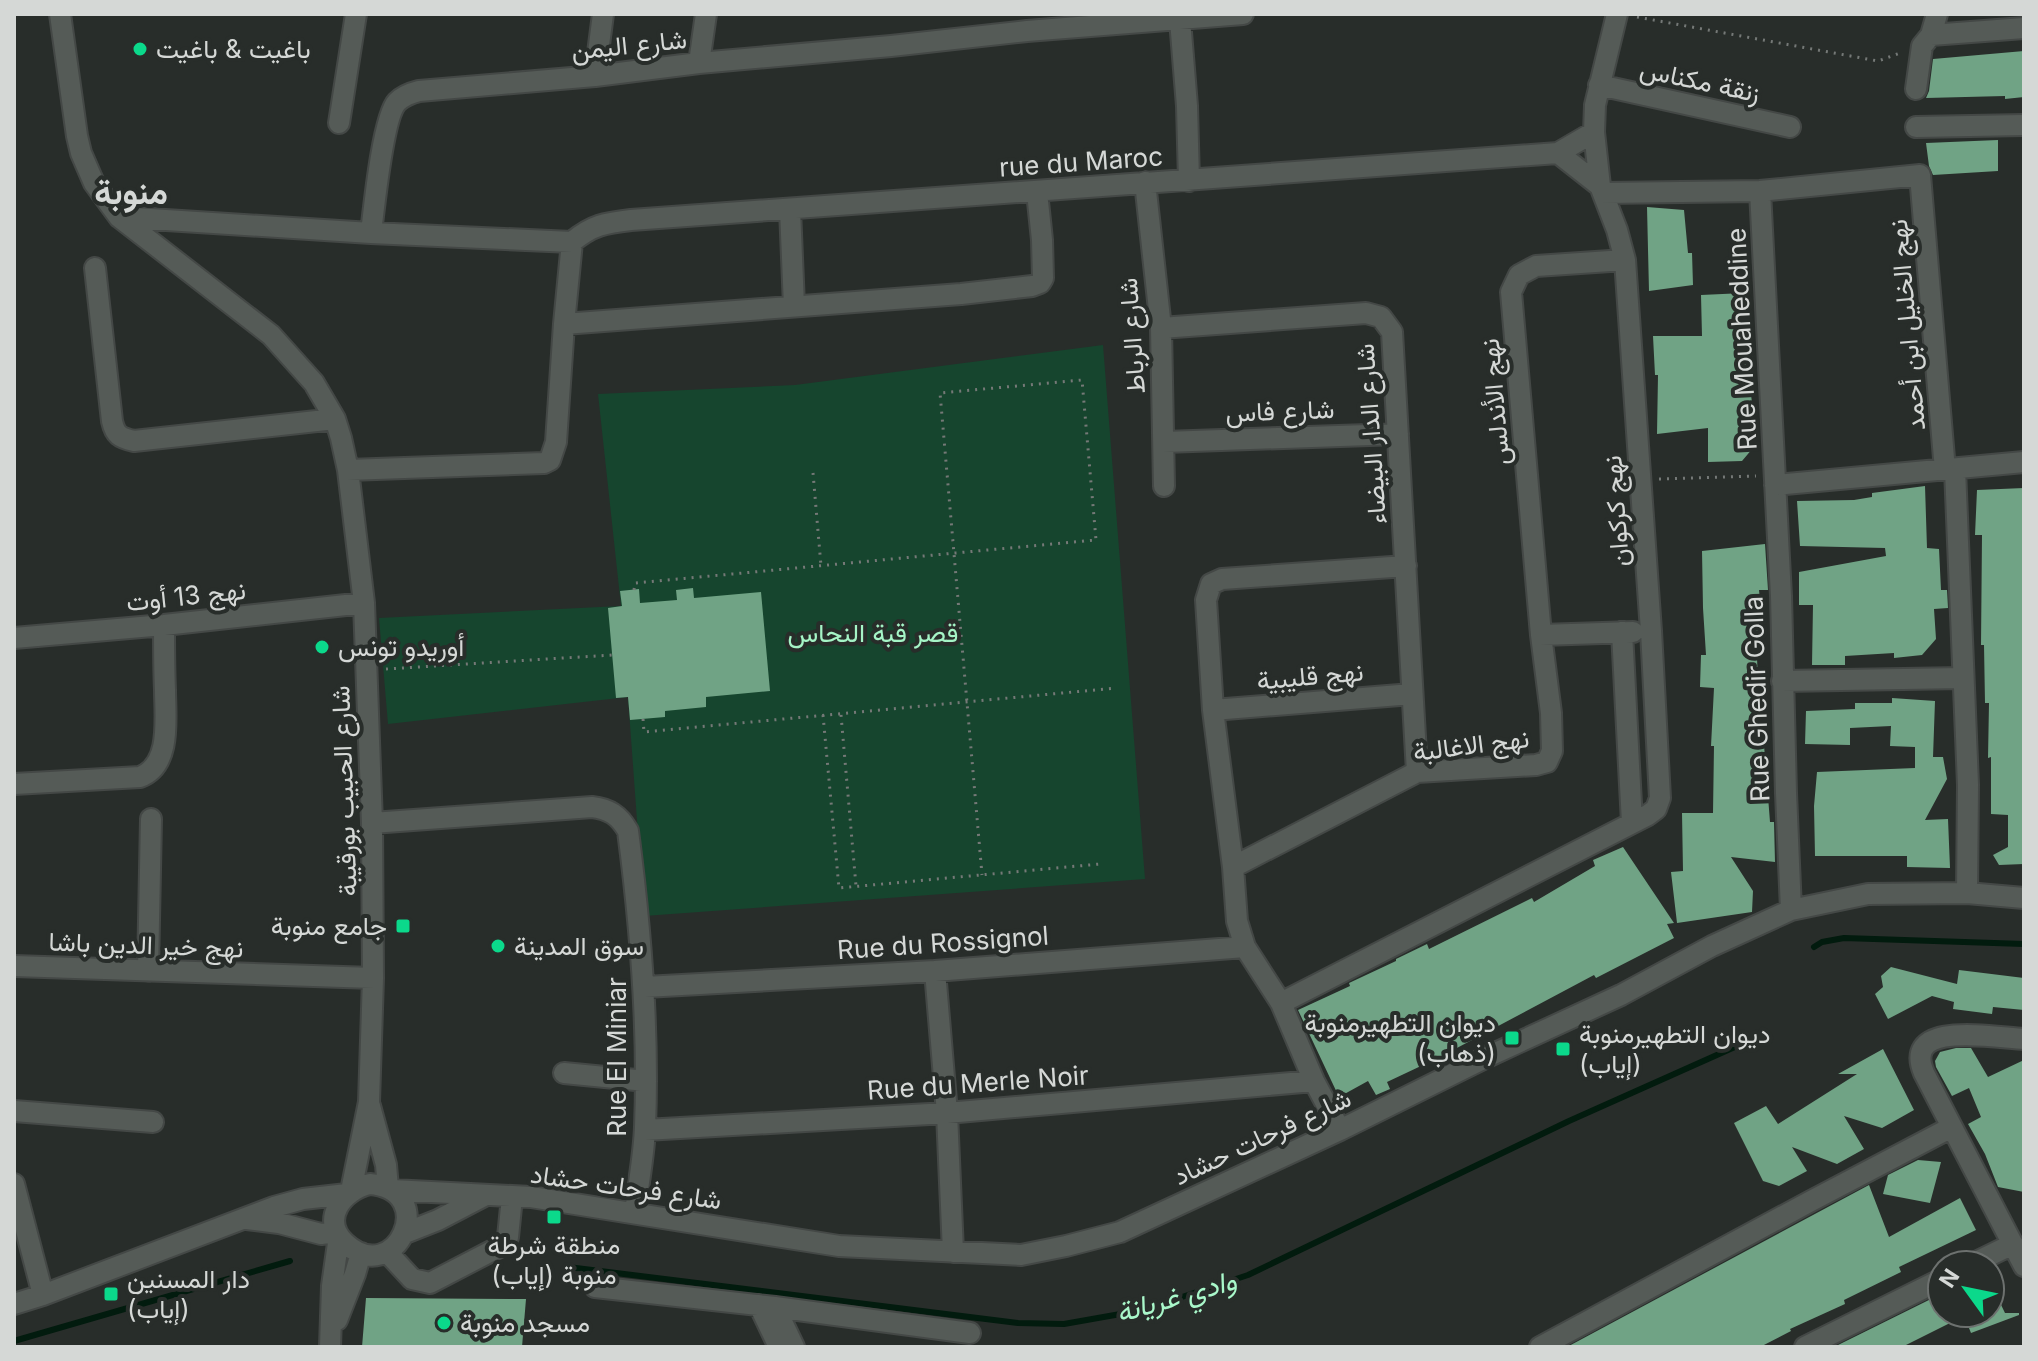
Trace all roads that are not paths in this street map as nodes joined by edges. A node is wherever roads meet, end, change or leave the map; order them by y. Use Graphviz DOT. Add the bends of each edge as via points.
graph roads {
  1 [pos="60,14"];
  2 [pos="356,14"];
  3 [pos="603,14"];
  4 [pos="706,14"];
  5 [pos="1243,14"];
  6 [pos="1937,14"];
  7 [pos="1627,15"];
  8 [pos="1191,17"];
  9 [pos="1028,22"];
  10 [pos="2024,28"];
  11 [pos="1927,41"];
  12 [pos="699,63"];
  13 [pos="595,76"];
  14 [pos="1599,85"];
  15 [pos="1916,89"];
  16 [pos="339,123"];
  17 [pos="2024,125"];
  18 [pos="1790,127"];
  19 [pos="1916,127"];
  20 [pos="1594,132"];
  21 [pos="2024,133"];
  22 [pos="1558,153"];
  23 [pos="1189,181"];
  24 [pos="1145,182"];
  25 [pos="1601,189"];
  26 [pos="1760,191"];
  27 [pos="1037,192"];
  28 [pos="790,209"];
  29 [pos="119,217"];
  30 [pos="371,233"];
  31 [pos="572,242"];
  32 [pos="1625,260"];
  33 [pos="95,268"];
  34 [pos="794,306"];
  35 [pos="564,324"];
  36 [pos="1161,328"];
  37 [pos="335,419"];
  38 [pos="1398,434"];
  39 [pos="1164,442"];
  40 [pos="2024,462"];
  41 [pos="348,470"];
  42 [pos="1950,470"];
  43 [pos="1775,480"];
  44 [pos="1164,486"];
  45 [pos="1406,566"];
  46 [pos="364,603"];
  47 [pos="164,625"];
  48 [pos="1651,631"];
  49 [pos="1622,632"];
  50 [pos="1541,635"];
  51 [pos="14,638"];
  52 [pos="1963,678"];
  53 [pos="1782,681"];
  54 [pos="1412,694"];
  55 [pos="1213,710"];
  56 [pos="1417,772"];
  57 [pos="14,784"];
  58 [pos="151,819"];
  59 [pos="372,823"];
  60 [pos="1632,823"];
  61 [pos="1233,867"];
  62 [pos="1967,893"];
  63 [pos="2024,898"];
  64 [pos="1791,910"];
  65 [pos="1245,947"];
  66 [pos="14,966"];
  67 [pos="148,971"];
  68 [pos="935,971"];
  69 [pos="373,978"];
  70 [pos="645,987"];
  71 [pos="1281,1003"];
  72 [pos="2024,1039"];
  73 [pos="564,1073"];
  74 [pos="646,1081"];
  75 [pos="1314,1081"];
  76 [pos="369,1102"];
  77 [pos="14,1111"];
  78 [pos="947,1113"];
  79 [pos="153,1122"];
  80 [pos="1952,1127"];
  81 [pos="645,1130"];
  82 [pos="1340,1130"];
  83 [pos="14,1184"];
  84 [pos="390,1189"];
  85 [pos="349,1192"];
  86 [pos="484,1196"];
  87 [pos="512,1197"];
  88 [pos="635,1213"];
  89 [pos="247,1219"];
  90 [pos="405,1233"];
  91 [pos="337,1234"];
  92 [pos="2015,1234"];
  93 [pos="1993,1249"];
  94 [pos="387,1252"];
  95 [pos="953,1252"];
  96 [pos="361,1253"];
  97 [pos="2024,1266"];
  98 [pos="595,1287"];
  99 [pos="1926,1287"];
  100 [pos="43,1295"];
  101 [pos="14,1304"];
  102 [pos="767,1306"];
  103 [pos="970,1333"];
  104 [pos="330,1343"];
  105 [pos="779,1347"];
  106 [pos="794,1347"];
  107 [pos="1540,1347"];
  108 [pos="1805,1347"];
  1 -- 29 [label="street, شارع الحبيب بورقيبة" via="81,153 94,183"];
  2 -- 16 [label="street"];
  3 -- 13 [label="street"];
  4 -- 12 [label="street"];
  5 -- 8 [label="street, شارع اليمن"];
  6 -- 11 [label="street"];
  7 -- 14 [label="street"];
  8 -- 9 [label="street, شارع اليمن"];
  8 -- 23 [label="street"];
  9 -- 12 [label="street, شارع اليمن" via="891,46"];
  10 -- 11 [label="street"];
  11 -- 15 [label="street"];
  12 -- 13 [label="street, شارع اليمن"];
  13 -- 30 [label="street, شارع اليمن" via="405,96 387,122"];
  14 -- 18 [label="street, زنقة مكناس"];
  14 -- 20 [label="street"];
  17 -- 19 [label="street"];
  17 -- 21 [label="street"];
  20 -- 22 [label="street, rue du Maroc"];
  20 -- 25 [label="street"];
  22 -- 23 [label="street, rue du Maroc"];
  22 -- 25 [label="street"];
  23 -- 24 [label="street, rue du Maroc"];
  24 -- 27 [label="street, rue du Maroc"];
  24 -- 36 [label="street, شارع الرباط"];
  25 -- 26 [label="street"];
  25 -- 32 [label="street, نهج كركوان"];
  26 -- 42 [label="street, نهج الخليل ابن أحمد" via="1920,175"];
  26 -- 43 [label="street, Rue Mouaheddine"];
  27 -- 28 [label="street, rue du Maroc"];
  27 -- 34 [label="street" via="1040,283"];
  28 -- 31 [label="street, rue du Maroc" via="614,222 590,228"];
  28 -- 34 [label="street"];
  29 -- 30 [label="street"];
  29 -- 37 [label="street, شارع الحبيب بورقيبة" via="271,335 314,383"];
  30 -- 31 [label="street"];
  31 -- 35 [label="street"];
  32 -- 48 [label="street, نهج كركوان"];
  32 -- 50 [label="street, نهج الأندلس" via="1536,266 1519,275 1511,292"];
  33 -- 37 [label="street" via="112,421 121,438 134,441"];
  34 -- 35 [label="street"];
  35 -- 41 [label="street" via="556,442 550,460"];
  36 -- 38 [label="street, شارع الدار البيضاء" via="1366,313 1381,317 1392,332"];
  36 -- 39 [label="street, شارع الرباط"];
  37 -- 41 [label="street, شارع الحبيب بورقيبة"];
  38 -- 39 [label="street, شارع فاس"];
  38 -- 45 [label="street, شارع الدار البيضاء"];
  39 -- 44 [label="street, شارع الرباط"];
  40 -- 42 [label="street"];
  41 -- 46 [label="street, شارع الحبيب بورقيبة"];
  42 -- 43 [label="street"];
  42 -- 52 [label="street, نهج الخليل ابن أحمد"];
  43 -- 53 [label="street, Rue Ghedir Golla"];
  45 -- 54 [label="street, شارع الدار البيضاء"];
  45 -- 55 [label="street" via="1211,584 1206,600"];
  46 -- 47 [label="street, نهج 13 أوت"];
  46 -- 59 [label="street, شارع الحبيب بورقيبة"];
  47 -- 51 [label="street, نهج 13 أوت"];
  47 -- 57 [label="street" via="165,735 151,772 140,777"];
  48 -- 49 [label="street"];
  48 -- 60 [label="street, نهج كركوان" via="1660,798 1656,809"];
  49 -- 50 [label="street"];
  49 -- 60 [label="street"];
  50 -- 56 [label="street, نهج الاغالبة" via="1551,713 1552,751 1547,762"];
  52 -- 53 [label="street"];
  52 -- 62 [label="street, نهج الخليل ابن أحمد"];
  53 -- 64 [label="street, Rue Ghedir Golla"];
  54 -- 55 [label="street, نهج قليبية"];
  54 -- 56 [label="street, شارع الدار البيضاء"];
  55 -- 61 [label="street"];
  56 -- 61 [label="street, نهج الاغالبة"];
  58 -- 67 [label="street"];
  59 -- 69 [label="street, شارع الحبيب بورقيبة"];
  59 -- 70 [label="street, Rue El Miniar" via="592,807 610,811 628,831"];
  60 -- 71 [label="street, نهج كركوان"];
  61 -- 65 [label="street" via="1237,921"];
  62 -- 63 [label="street, شارع فرحات حشاد"];
  62 -- 64 [label="street, شارع فرحات حشاد" via="1868,894"];
  64 -- 82 [label="street, شارع فرحات حشاد"];
  65 -- 68 [label="street, Rue du Rossignol"];
  65 -- 71 [label="street"];
  66 -- 67 [label="street, نهج خير الدين باشا"];
  67 -- 69 [label="street, نهج خير الدين باشا"];
  68 -- 70 [label="street, Rue du Rossignol"];
  68 -- 78 [label="street"];
  69 -- 76 [label="street, شارع الحبيب بورقيبة"];
  70 -- 74 [label="street, Rue El Miniar"];
  71 -- 75 [label="street"];
  72 -- 80 [label="street" via="1955,1035 1924,1046 1920,1064"];
  73 -- 74 [label="street"];
  74 -- 81 [label="street, Rue El Miniar"];
  75 -- 78 [label="street, Rue du Merle Noir"];
  75 -- 82 [label="street"];
  76 -- 84 [label="street, شارع الحبيب بورقيبة"];
  76 -- 85 [label="street, شارع الحبيب بورقيبة"];
  77 -- 79 [label="street"];
  78 -- 81 [label="street, Rue du Merle Noir"];
  78 -- 95 [label="street"];
  80 -- 92 [label="street"];
  80 -- 107 [label="street"];
  81 -- 88 [label="street, Rue El Miniar"];
  82 -- 95 [label="street, شارع فرحات حشاد" via="1120,1232 1021,1255"];
  83 -- 100 [label="street"];
  84 -- 85 [label="street" via="370,1184"];
  84 -- 86 [label="street, شارع فرحات حشاد"];
  84 -- 90 [label="street" via="406,1209"];
  85 -- 89 [label="street" via="303,1199"];
  85 -- 91 [label="street" via="336,1212"];
  86 -- 87 [label="street, شارع فرحات حشاد"];
  86 -- 90 [label="street, شارع فرحات حشاد"];
  87 -- 88 [label="street, شارع فرحات حشاد"];
  87 -- 94 [label="street" via="503,1245 430,1283 412,1279"];
  88 -- 95 [label="street, شارع فرحات حشاد" via="839,1246"];
  89 -- 91 [label="street"];
  89 -- 100 [label="street"];
  90 -- 94 [label="street"];
  91 -- 96 [label="street"];
  91 -- 104 [label="street"];
  92 -- 93 [label="street"];
  92 -- 97 [label="street"];
  94 -- 96 [label="street"];
  96 -- 104 [label="street"];
  98 -- 102 [label="street"];
  99 -- 108 [label="street"];
  100 -- 101 [label="street"];
  102 -- 103 [label="street"];
  102 -- 105 [label="street"];
  102 -- 106 [label="street"];
}
